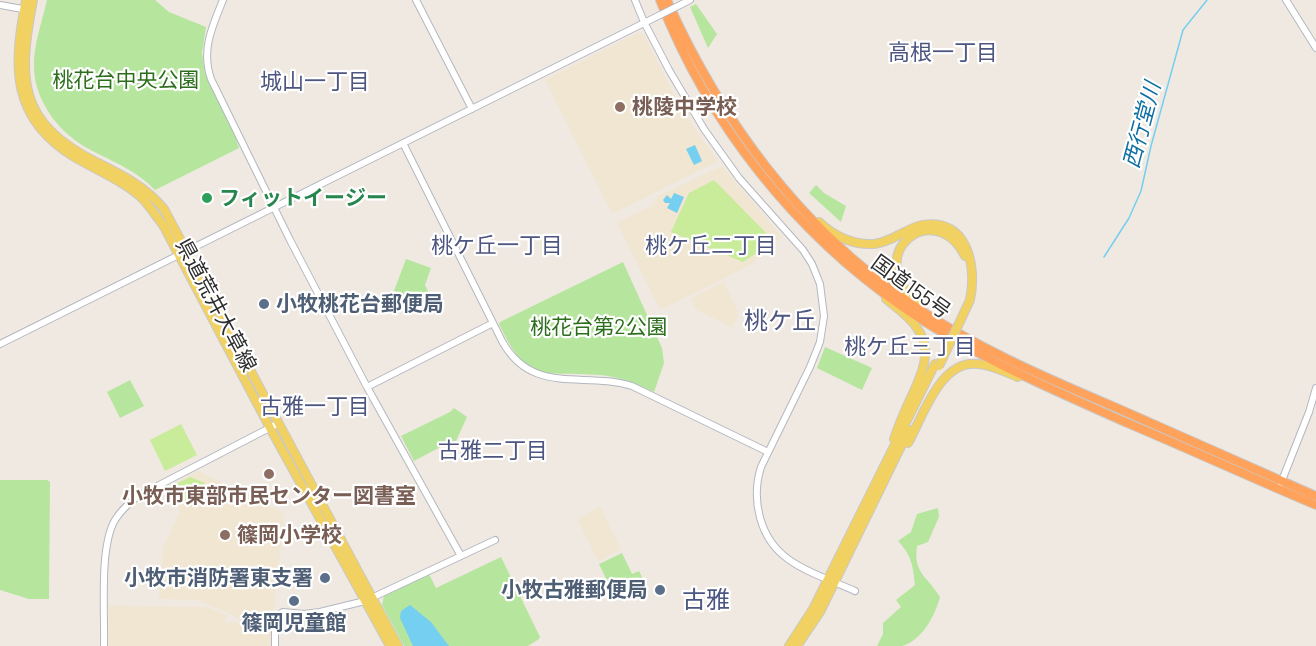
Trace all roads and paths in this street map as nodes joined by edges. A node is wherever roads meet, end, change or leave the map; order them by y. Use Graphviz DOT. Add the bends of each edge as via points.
graph roads {
  1 [pos="26,0"];
  2 [pos="33,0"];
  3 [pos="223,0"];
  4 [pos="416,0"];
  5 [pos="635,0"];
  6 [pos="660,0"];
  7 [pos="667,0"];
  8 [pos="690,0"];
  9 [pos="1286,0"];
  10 [pos="0,5"];
  11 [pos="28,10"];
  12 [pos="644,22"];
  13 [pos="1316,48"];
  14 [pos="472,109"];
  15 [pos="403,142"];
  16 [pos="769,172"];
  17 [pos="274,208"];
  18 [pos="186,252"];
  19 [pos="178,256"];
  20 [pos="873,284"];
  21 [pos="968,299"];
  22 [pos="934,318"];
  23 [pos="493,323"];
  24 [pos="1,341"];
  25 [pos="367,387"];
  26 [pos="1316,388"];
  27 [pos="1059,393"];
  28 [pos="279,423"];
  29 [pos="270,428"];
  30 [pos="768,452"];
  31 [pos="882,479"];
  32 [pos="1280,485"];
  33 [pos="1316,496"];
  34 [pos="1316,505"];
  35 [pos="495,540"];
  36 [pos="461,556"];
  37 [pos="831,580"];
  38 [pos="855,591"];
  39 [pos="373,597"];
  40 [pos="365,601"];
  41 [pos="105,646"];
  42 [pos="275,646"];
  43 [pos="390,646"];
  44 [pos="398,646"];
  45 [pos="789,646"];
  46 [pos="797,646"];
  1 -- 11 [label="main road, 県道荒井大草線"];
  2 -- 11 [label="main road, 県道荒井大草線"];
  3 -- 17 [label="street" via="208,41 208,68"];
  4 -- 14 [label="street"];
  5 -- 12 [label="street"];
  6 -- 20 [label="highway, 国道155号" via="704,89 760,173 830,249"];
  7 -- 16 [label="highway, 国道155号" via="710,85"];
  8 -- 12 [label="street, bridge"];
  9 -- 13 [label="street"];
  10 -- 11 [label="street"];
  11 -- 18 [label="main road, 県道荒井大草線" via="24,73 41,120 69,147 132,180 150,194 169,218"];
  11 -- 19 [label="main road, 県道荒井大草線" via="17,58 20,84 31,115 55,144 144,200 163,225"];
  12 -- 14 [label="street"];
  12 -- 30 [label="street" via="704,129 739,178 803,250 820,284 824,316 820,342"];
  14 -- 15 [label="street"];
  15 -- 17 [label="street"];
  15 -- 23 [label="street"];
  16 -- 21 [label="main road" via="825,228 851,241 876,244 925,225 954,232 971,259 973,280"];
  16 -- 22 [label="highway, 国道155号" via="834,242"];
  17 -- 18 [label="street"];
  17 -- 25 [label="street"];
  18 -- 19 [label="street"];
  18 -- 28 [label="main road, 県道荒井大草線"];
  19 -- 24 [label="street"];
  19 -- 29 [label="main road, 県道荒井大草線"];
  20 -- 27 [label="highway, 国道155号" via="925,323"];
  20 -- 31 [label="main road" via="913,322 926,348 920,378 893,439"];
  21 -- 22 [label="main road" via="967,260 960,246 941,232 914,234 897,255 898,280 905,292"];
  21 -- 31 [label="main road, bridge"];
  22 -- 32 [label="highway, 国道155号" via="1013,363"];
  23 -- 25 [label="street"];
  23 -- 30 [label="street" via="507,351 532,373 554,379 610,381 632,386"];
  25 -- 36 [label="street"];
  26 -- 32 [label="street"];
  27 -- 31 [label="main road" via="988,366 968,364 956,368 941,382 916,429"];
  27 -- 32 [label="highway, 国道155号"];
  28 -- 29 [label="street"];
  28 -- 39 [label="main road, 県道荒井大草線"];
  29 -- 40 [label="main road, 県道荒井大草線"];
  29 -- 41 [label="street" via="138,496 119,513 108,535"];
  30 -- 37 [label="street" via="756,491 763,526 786,558"];
  31 -- 37 [label="main road"];
  32 -- 33 [label="highway, 国道155号"];
  32 -- 34 [label="highway, 国道155号"];
  35 -- 36 [label="street"];
  36 -- 39 [label="street"];
  37 -- 38 [label="street"];
  37 -- 45 [label="main road"];
  37 -- 46 [label="main road" via="820,612"];
  39 -- 40 [label="street"];
  39 -- 44 [label="main road, 県道荒井大草線"];
  40 -- 42 [label="street" via="320,612 283,612 275,622"];
  40 -- 43 [label="main road, 県道荒井大草線"];
}
